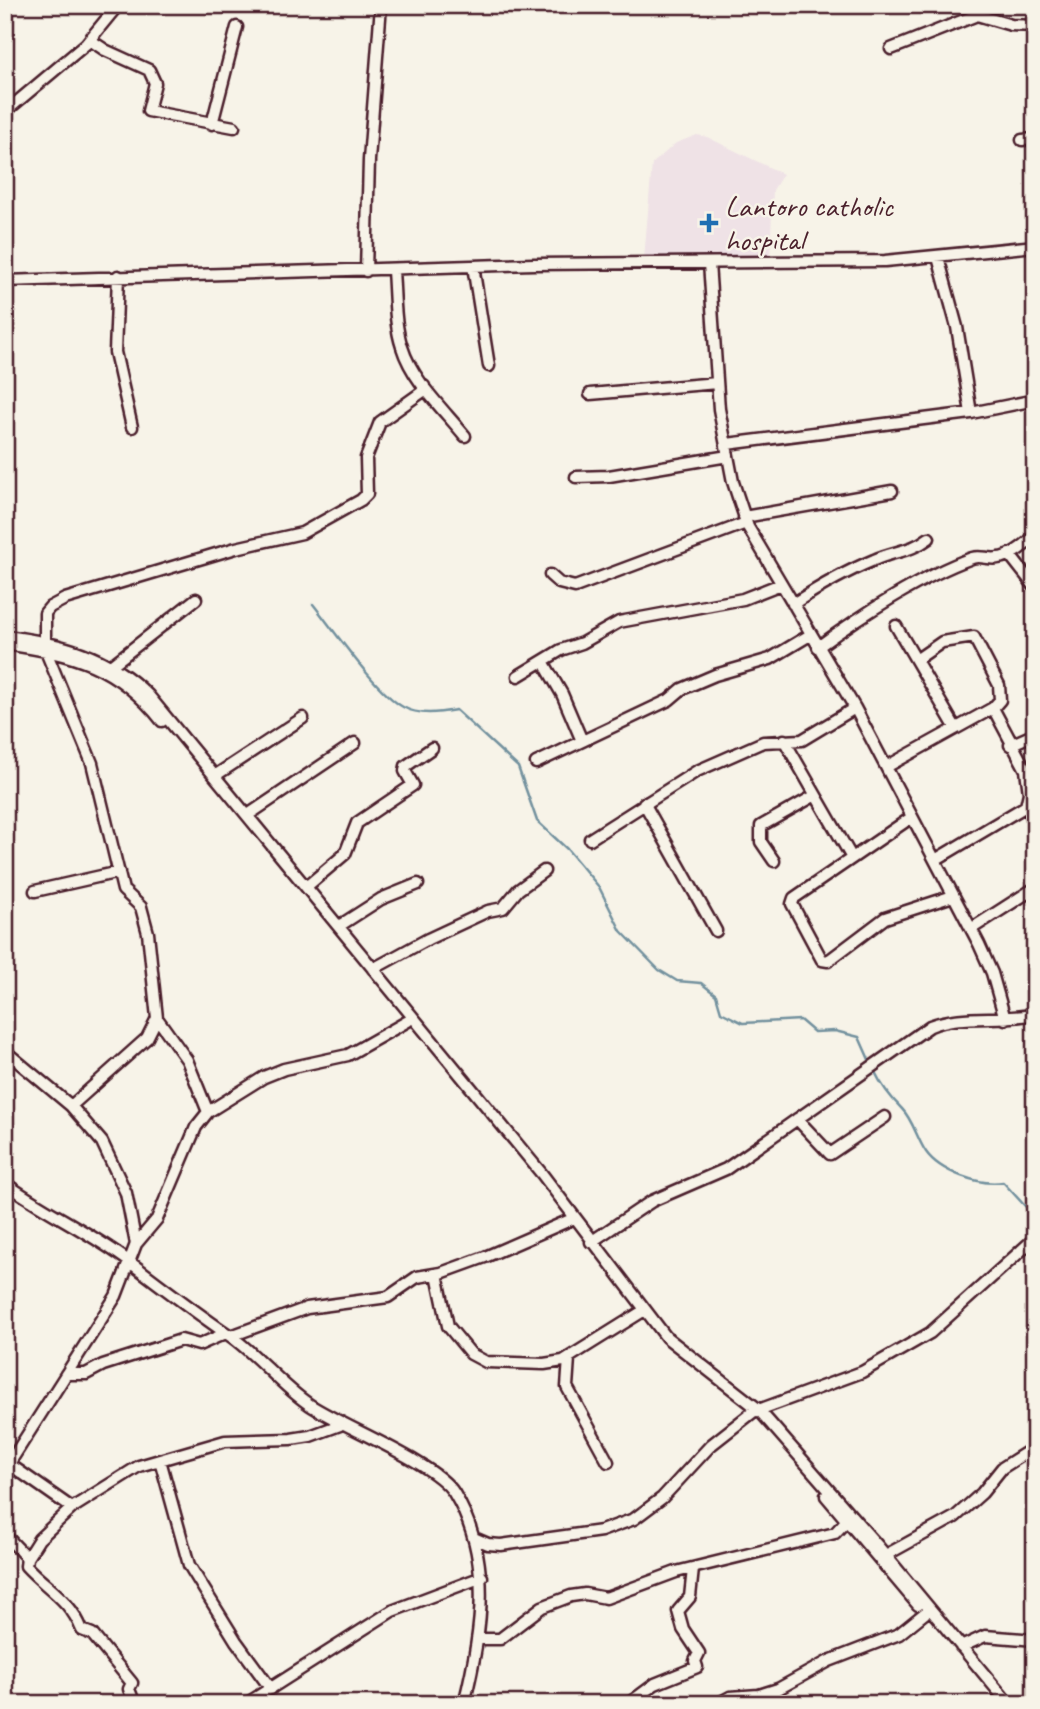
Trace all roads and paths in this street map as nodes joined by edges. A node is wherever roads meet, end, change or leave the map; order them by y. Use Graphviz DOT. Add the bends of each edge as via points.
graph roads {
  1 [pos="118,5"];
  2 [pos="381,5"];
  3 [pos="1035,26"];
  4 [pos="237,27"];
  5 [pos="90,40"];
  6 [pos="891,49"];
  7 [pos="5,112"];
  8 [pos="212,124"];
  9 [pos="233,127"];
  10 [pos="1035,139"];
  11 [pos="1022,140"];
  12 [pos="1035,246"];
  13 [pos="938,257"];
  14 [pos="709,263"];
  15 [pos="473,266"];
  16 [pos="366,271"];
  17 [pos="393,271"];
  18 [pos="118,276"];
  19 [pos="5,281"];
  20 [pos="489,366"];
  21 [pos="717,383"];
  22 [pos="424,386"];
  23 [pos="590,394"];
  24 [pos="1035,401"];
  25 [pos="971,413"];
  26 [pos="132,428"];
  27 [pos="465,436"];
  28 [pos="727,444"];
  29 [pos="728,456"];
  30 [pos="576,477"];
  31 [pos="892,491"];
  32 [pos="745,520"];
  33 [pos="1035,536"];
  34 [pos="929,538"];
  35 [pos="1009,554"];
  36 [pos="550,575"];
  37 [pos="781,584"];
  38 [pos="1035,587"];
  39 [pos="196,599"];
  40 [pos="793,604"];
  41 [pos="896,626"];
  42 [pos="810,635"];
  43 [pos="5,636"];
  44 [pos="5,644"];
  45 [pos="44,645"];
  46 [pos="818,647"];
  47 [pos="916,660"];
  48 [pos="544,663"];
  49 [pos="109,668"];
  50 [pos="518,676"];
  51 [pos="855,708"];
  52 [pos="993,708"];
  53 [pos="303,718"];
  54 [pos="955,727"];
  55 [pos="1035,734"];
  56 [pos="784,740"];
  57 [pos="582,741"];
  58 [pos="355,743"];
  59 [pos="1010,746"];
  60 [pos="432,748"];
  61 [pos="536,763"];
  62 [pos="886,767"];
  63 [pos="216,775"];
  64 [pos="814,796"];
  65 [pos="643,803"];
  66 [pos="1026,806"];
  67 [pos="248,815"];
  68 [pos="912,817"];
  69 [pos="1035,821"];
  70 [pos="590,839"];
  71 [pos="852,858"];
  72 [pos="935,860"];
  73 [pos="774,861"];
  74 [pos="544,871"];
  75 [pos="119,872"];
  76 [pos="418,884"];
  77 [pos="306,887"];
  78 [pos="1035,888"];
  79 [pos="35,891"];
  80 [pos="953,896"];
  81 [pos="339,926"];
  82 [pos="971,929"];
  83 [pos="716,931"];
  84 [pos="373,969"];
  85 [pos="1035,1014"];
  86 [pos="157,1018"];
  87 [pos="1005,1019"];
  88 [pos="408,1021"];
  89 [pos="5,1051"];
  90 [pos="71,1106"];
  91 [pos="208,1112"];
  92 [pos="885,1116"];
  93 [pos="797,1119"];
  94 [pos="5,1183"];
  95 [pos="570,1220"];
  96 [pos="1035,1238"];
  97 [pos="591,1242"];
  98 [pos="136,1244"];
  99 [pos="130,1262"];
  100 [pos="437,1274"];
  101 [pos="640,1313"];
  102 [pos="228,1335"];
  103 [pos="569,1358"];
  104 [pos="66,1374"];
  105 [pos="756,1411"];
  106 [pos="340,1424"];
  107 [pos="1035,1447"];
  108 [pos="160,1460"];
  109 [pos="608,1462"];
  110 [pos="7,1467"];
  111 [pos="72,1508"];
  112 [pos="847,1520"];
  113 [pos="5,1535"];
  114 [pos="474,1538"];
  115 [pos="502,1545"];
  116 [pos="886,1555"];
  117 [pos="27,1558"];
  118 [pos="480,1562"];
  119 [pos="693,1569"];
  120 [pos="482,1577"];
  121 [pos="925,1613"];
  122 [pos="477,1639"];
  123 [pos="1035,1640"];
  124 [pos="961,1647"];
  125 [pos="271,1689"];
  126 [pos="128,1704"];
  127 [pos="247,1704"];
  128 [pos="464,1704"];
  129 [pos="628,1704"];
  130 [pos="717,1704"];
  131 [pos="1002,1704"];
  132 [pos="1009,1704"];
  1 -- 5 [label="street"];
  2 -- 16 [label="street"];
  3 -- 6 [label="street" via="976,15"];
  4 -- 8 [label="street"];
  5 -- 7 [label="street"];
  5 -- 8 [label="street" via="149,69 155,83 148,111"];
  8 -- 9 [label="street"];
  10 -- 11 [label="street"];
  12 -- 13 [label="street"];
  13 -- 14 [label="street"];
  13 -- 25 [label="street" via="957,327"];
  14 -- 15 [label="street"];
  14 -- 21 [label="street"];
  15 -- 17 [label="street"];
  15 -- 20 [label="street"];
  16 -- 17 [label="street"];
  16 -- 18 [label="street"];
  17 -- 22 [label="street" via="401,344"];
  18 -- 19 [label="street"];
  18 -- 26 [label="street" via="115,352"];
  21 -- 23 [label="street"];
  21 -- 28 [label="street"];
  22 -- 27 [label="street"];
  22 -- 45 [label="street" via="380,422 366,458 367,494 361,499 302,533 57,602 43,617"];
  24 -- 25 [label="street"];
  25 -- 28 [label="street"];
  28 -- 29 [label="street"];
  29 -- 30 [label="street" via="609,477"];
  29 -- 32 [label="street"];
  31 -- 32 [label="street"];
  32 -- 36 [label="street" via="575,587"];
  32 -- 37 [label="street"];
  33 -- 35 [label="street"];
  34 -- 40 [label="street" via="918,547 873,560 827,581"];
  35 -- 38 [label="street"];
  35 -- 46 [label="street" via="998,559 974,557 953,567 868,611"];
  37 -- 40 [label="street"];
  37 -- 48 [label="street" via="743,599 619,622"];
  39 -- 49 [label="street"];
  40 -- 42 [label="street"];
  41 -- 47 [label="street"];
  42 -- 46 [label="street"];
  42 -- 57 [label="street" via="770,659 682,689 669,700"];
  43 -- 45 [label="street"];
  44 -- 45 [label="street"];
  45 -- 49 [label="street" via="72,648"];
  45 -- 75 [label="street" via="94,770"];
  46 -- 51 [label="street"];
  47 -- 52 [label="street" via="942,642 974,638 1001,692"];
  47 -- 54 [label="street"];
  48 -- 50 [label="street"];
  48 -- 57 [label="street"];
  49 -- 63 [label="street" via="148,695"];
  49 -- 88 [label="street" via="156,713"];
  51 -- 56 [label="street" via="802,740"];
  51 -- 62 [label="street"];
  52 -- 54 [label="street"];
  52 -- 59 [label="street"];
  53 -- 63 [label="street"];
  54 -- 62 [label="street"];
  55 -- 59 [label="street"];
  56 -- 64 [label="street"];
  56 -- 65 [label="street" via="763,741"];
  57 -- 61 [label="street"];
  58 -- 67 [label="street"];
  59 -- 66 [label="street" via="1026,770"];
  60 -- 77 [label="street" via="406,766 413,785 357,823 345,854"];
  62 -- 68 [label="street"];
  63 -- 67 [label="street"];
  64 -- 71 [label="street"];
  64 -- 73 [label="street" via="761,826 761,842"];
  65 -- 70 [label="street"];
  65 -- 83 [label="street"];
  66 -- 69 [label="street"];
  66 -- 72 [label="street"];
  67 -- 77 [label="street"];
  68 -- 71 [label="street"];
  68 -- 72 [label="street"];
  71 -- 80 [label="street" via="792,904 824,962 885,918"];
  72 -- 80 [label="street"];
  74 -- 84 [label="street" via="503,908 428,939"];
  75 -- 79 [label="street"];
  75 -- 86 [label="street" via="123,890 141,907 148,933"];
  76 -- 81 [label="street" via="381,899"];
  77 -- 81 [label="street"];
  78 -- 82 [label="street"];
  80 -- 82 [label="street"];
  81 -- 84 [label="street"];
  82 -- 87 [label="street" via="992,973"];
  84 -- 97 [label="street"];
  85 -- 87 [label="street"];
  86 -- 90 [label="street" via="147,1038"];
  86 -- 91 [label="street" via="187,1060"];
  87 -- 93 [label="street" via="938,1022 888,1052"];
  88 -- 91 [label="street" via="348,1055 264,1077"];
  88 -- 95 [label="street"];
  89 -- 90 [label="street"];
  90 -- 98 [label="street" via="111,1157 126,1193"];
  91 -- 98 [label="street" via="196,1127 157,1219"];
  92 -- 93 [label="street" via="830,1154"];
  93 -- 97 [label="street" via="726,1169 652,1200"];
  94 -- 99 [label="street"];
  95 -- 97 [label="street"];
  95 -- 100 [label="street"];
  96 -- 105 [label="street" via="930,1334 862,1372"];
  97 -- 101 [label="street"];
  97 -- 105 [label="street" via="666,1337"];
  98 -- 99 [label="street"];
  99 -- 102 [label="street"];
  99 -- 104 [label="street" via="116,1296"];
  100 -- 102 [label="street" via="413,1279 388,1297 314,1306"];
  100 -- 103 [label="street" via="448,1326 471,1354 498,1363 544,1364"];
  101 -- 103 [label="street"];
  101 -- 105 [label="street" via="671,1349"];
  102 -- 104 [label="street" via="199,1345 181,1340 86,1374"];
  102 -- 106 [label="street" via="306,1403"];
  103 -- 109 [label="street" via="567,1387"];
  104 -- 110 [label="street"];
  105 -- 112 [label="street"];
  105 -- 115 [label="street" via="710,1445 662,1498 622,1526"];
  105 -- 116 [label="street"];
  106 -- 108 [label="street" via="310,1436 225,1441"];
  106 -- 114 [label="street" via="443,1479"];
  107 -- 116 [label="street" via="1002,1468 954,1517"];
  108 -- 111 [label="street" via="123,1475"];
  108 -- 125 [label="street" via="189,1565"];
  110 -- 111 [label="street"];
  111 -- 117 [label="street" via="39,1539"];
  112 -- 119 [label="street" via="835,1533"];
  112 -- 121 [label="street"];
  113 -- 117 [label="street"];
  114 -- 115 [label="street"];
  114 -- 118 [label="street"];
  115 -- 118 [label="street"];
  116 -- 124 [label="street"];
  117 -- 126 [label="street" via="26,1566 51,1585 82,1630 92,1634 132,1683"];
  118 -- 120 [label="street"];
  119 -- 122 [label="street" via="606,1598 585,1594 549,1603 500,1639"];
  119 -- 129 [label="street" via="690,1597 678,1611 683,1629 699,1653 697,1667 655,1684"];
  120 -- 122 [label="street"];
  120 -- 125 [label="street" via="393,1611"];
  121 -- 130 [label="street" via="899,1634 828,1661 789,1684"];
  121 -- 131 [label="street"];
  122 -- 128 [label="street"];
  123 -- 124 [label="street" via="985,1636"];
  124 -- 132 [label="street"];
  125 -- 127 [label="street"];
}
